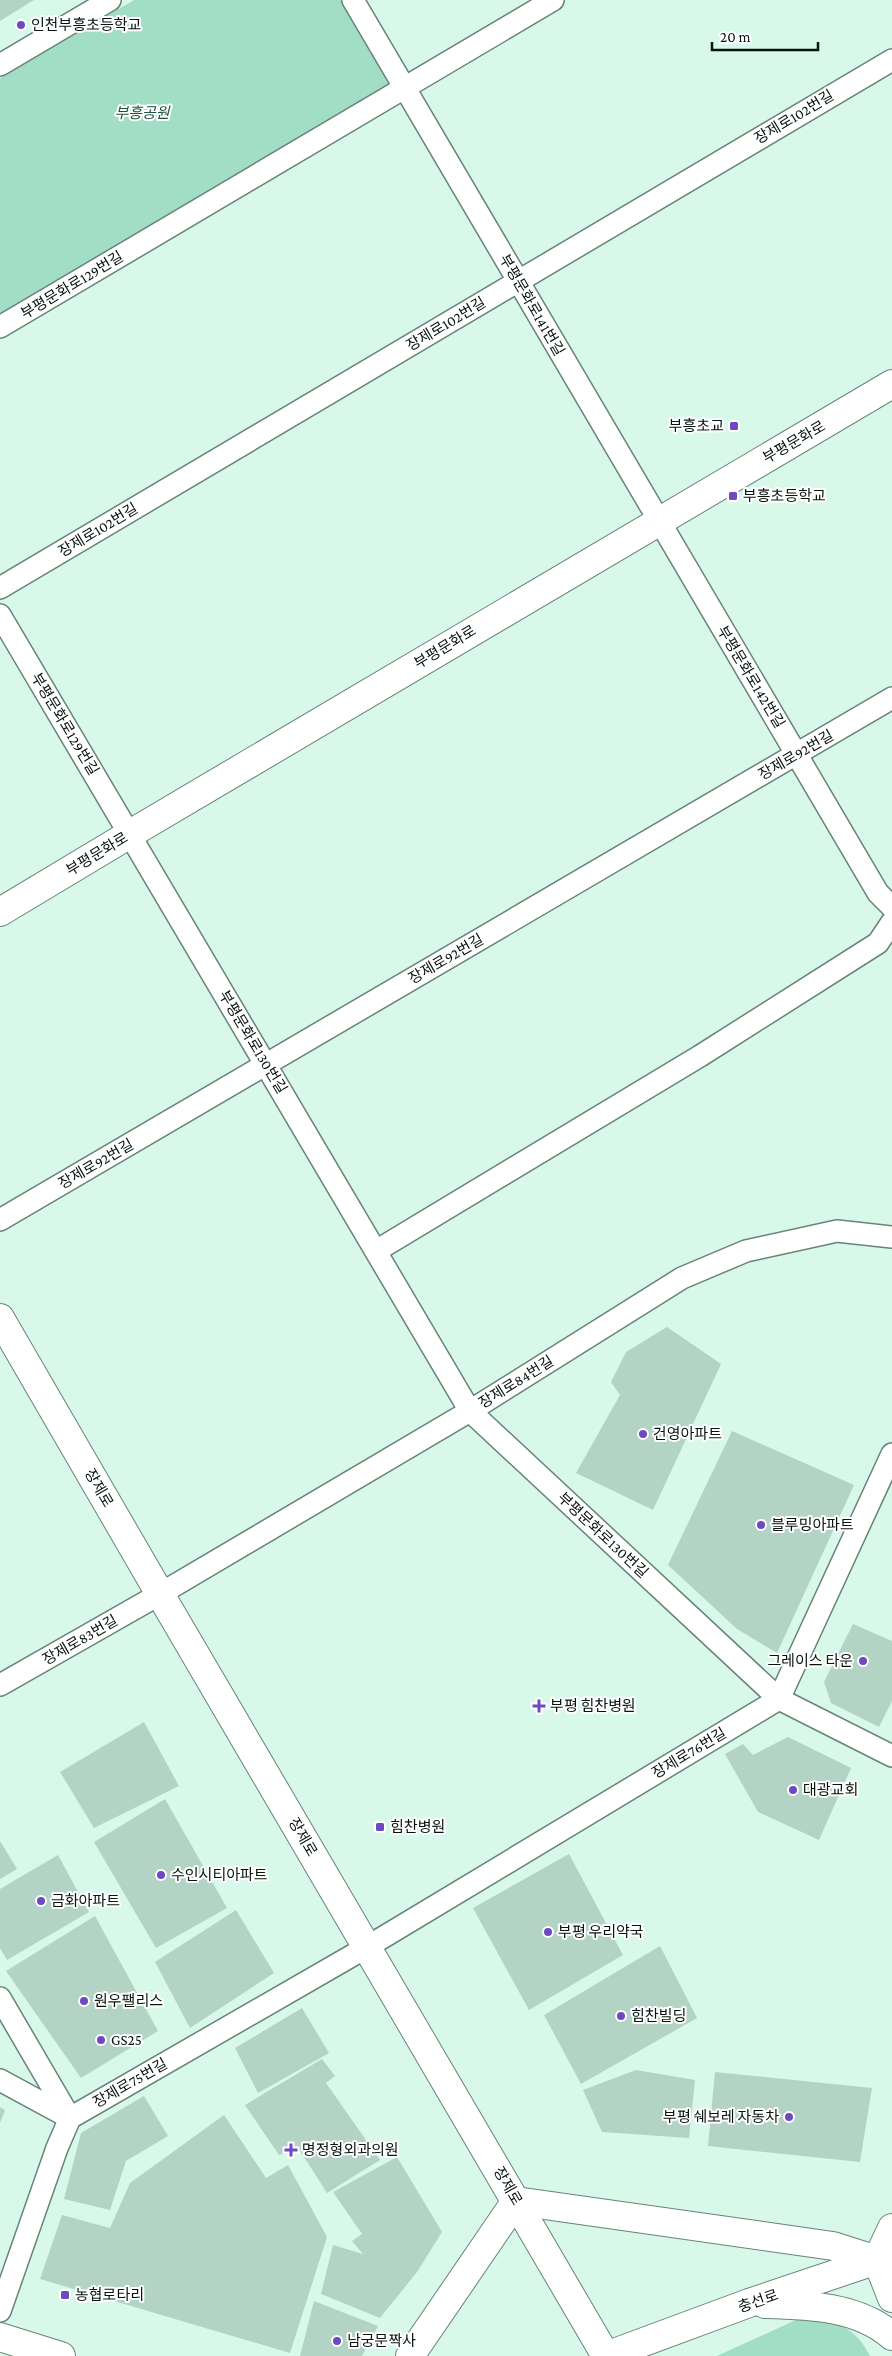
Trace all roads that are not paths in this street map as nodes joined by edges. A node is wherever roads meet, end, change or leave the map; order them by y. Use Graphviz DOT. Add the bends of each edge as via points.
graph roads {
  1 [pos="110,0"];
  2 [pos="353,0"];
  3 [pos="553,0"];
  4 [pos="892,60"];
  5 [pos="0,64"];
  6 [pos="404,88"];
  7 [pos="518,281"];
  8 [pos="0,328"];
  9 [pos="892,384"];
  10 [pos="659,521"];
  11 [pos="0,588"];
  12 [pos="0,615"];
  13 [pos="892,698"];
  14 [pos="796,754"];
  15 [pos="130,834"];
  16 [pos="892,906"];
  17 [pos="0,912"];
  18 [pos="892,922"];
  19 [pos="266,1064"];
  20 [pos="0,1220"];
  21 [pos="892,1237"];
  22 [pos="376,1251"];
  23 [pos="0,1318"];
  24 [pos="470,1412"];
  25 [pos="892,1454"];
  26 [pos="160,1594"];
  27 [pos="0,1685"];
  28 [pos="779,1699"];
  29 [pos="892,1756"];
  30 [pos="368,1947"];
  31 [pos="0,1998"];
  32 [pos="0,2080"];
  33 [pos="70,2118"];
  34 [pos="516,2201"];
  35 [pos="892,2228"];
  36 [pos="877,2260"];
  37 [pos="892,2298"];
  38 [pos="749,2303"];
  39 [pos="0,2311"];
  40 [pos="892,2336"];
  41 [pos="0,2337"];
  42 [pos="61,2356"];
  43 [pos="410,2356"];
  44 [pos="606,2356"];
  1 -- 5 [label="lane"];
  2 -- 6 [label="lane, 부평문화로141번길"];
  3 -- 6 [label="lane"];
  4 -- 7 [label="lane, 장제로102번길"];
  6 -- 7 [label="lane, 부평문화로141번길"];
  6 -- 8 [label="lane, 부평문화로129번길"];
  7 -- 10 [label="lane, 부평문화로141번길"];
  7 -- 11 [label="lane, 장제로102번길"];
  9 -- 10 [label="street, 부평문화로"];
  10 -- 14 [label="lane, 부평문화로142번길"];
  10 -- 15 [label="street, 부평문화로"];
  12 -- 15 [label="lane, 부평문화로129번길"];
  13 -- 14 [label="lane, 장제로92번길"];
  14 -- 16 [label="lane, 부평문화로142번길" via="878,893"];
  14 -- 19 [label="lane, 장제로92번길"];
  15 -- 17 [label="street, 부평문화로"];
  15 -- 19 [label="lane, 부평문화로130번길"];
  18 -- 22 [label="lane" via="878,943 700,1056"];
  19 -- 20 [label="lane, 장제로92번길"];
  19 -- 22 [label="lane, 부평문화로130번길"];
  21 -- 24 [label="lane, 장제로84번길" via="837,1232 746,1250 682,1278"];
  22 -- 24 [label="lane, 부평문화로130번길"];
  23 -- 26 [label="street, 장제로"];
  24 -- 26 [label="lane, 장제로84번길"];
  24 -- 28 [label="lane, 부평문화로130번길"];
  25 -- 28 [label="lane"];
  26 -- 27 [label="lane, 장제로83번길"];
  26 -- 30 [label="street, 장제로"];
  28 -- 29 [label="lane, 부평문화로130번길"];
  28 -- 30 [label="lane, 장제로76번길"];
  30 -- 33 [label="lane, 장제로75번길"];
  30 -- 34 [label="street, 장제로"];
  31 -- 33 [label="lane"];
  32 -- 33 [label="lane"];
  33 -- 39 [label="lane"];
  34 -- 36 [label="street" via="833,2246"];
  34 -- 43 [label="street"];
  34 -- 44 [label="street, 장제로"];
  35 -- 36 [label="street"];
  36 -- 37 [label="street"];
  36 -- 38 [label="street, 충선로"];
  38 -- 40 [label="street" via="813,2306 855,2314"];
  38 -- 44 [label="street, 충선로"];
  41 -- 42 [label="street"];
}
